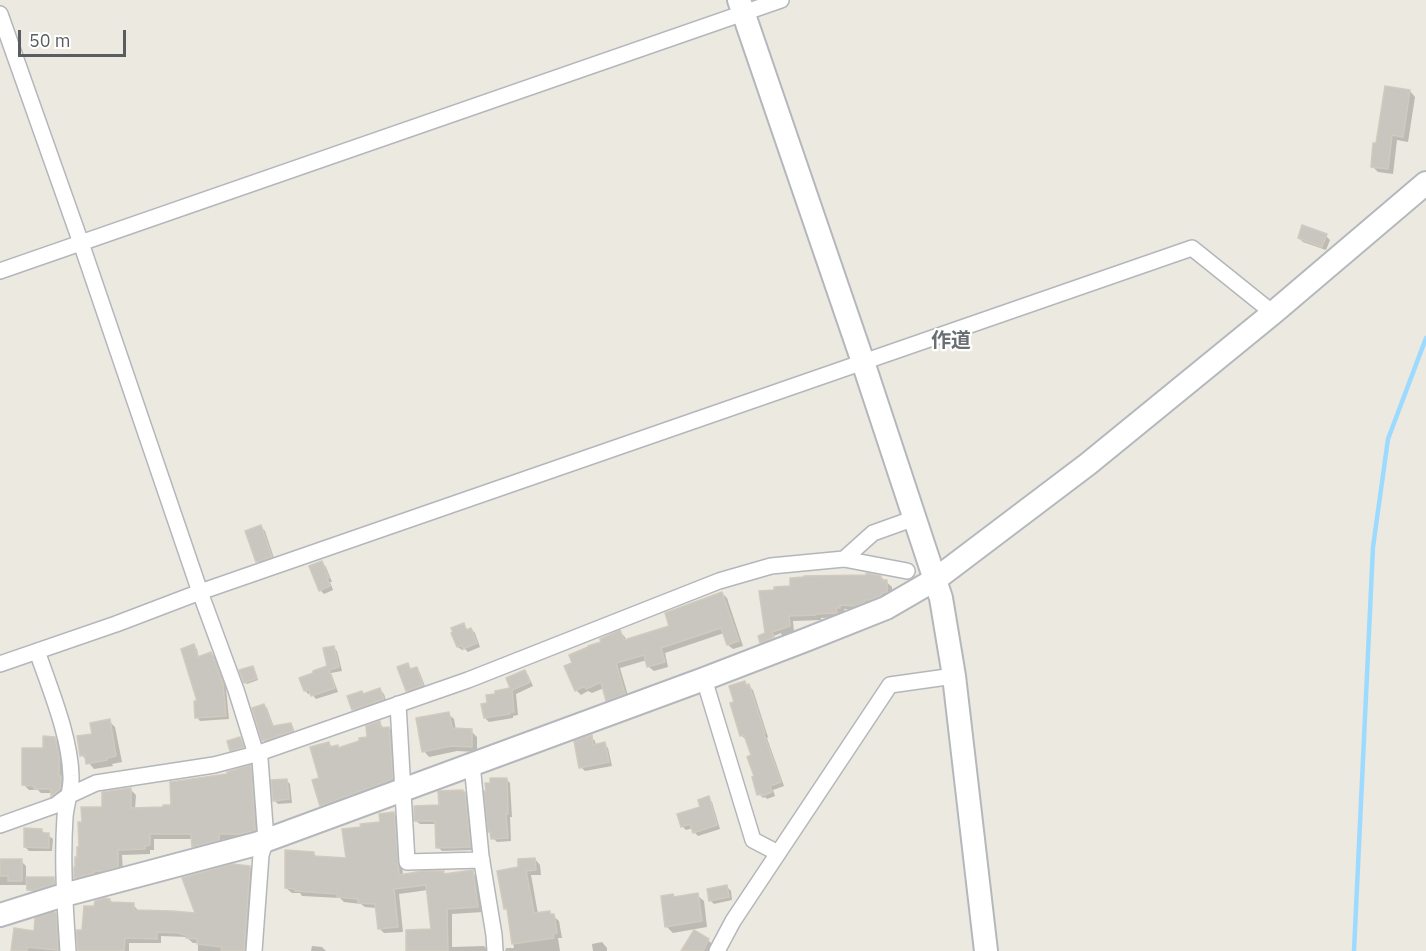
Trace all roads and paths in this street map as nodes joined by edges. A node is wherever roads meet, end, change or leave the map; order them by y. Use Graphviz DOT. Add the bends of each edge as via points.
graph roads {
  1 [pos="781,0"];
  2 [pos="741,6"];
  3 [pos="0,14"];
  4 [pos="1426,183"];
  5 [pos="81,243"];
  6 [pos="0,271"];
  7 [pos="1273,313"];
  8 [pos="863,362"];
  9 [pos="915,518"];
  10 [pos="844,560"];
  11 [pos="907,571"];
  12 [pos="936,579"];
  13 [pos="200,592"];
  14 [pos="37,651"];
  15 [pos="0,664"];
  16 [pos="954,676"];
  17 [pos="704,679"];
  18 [pos="398,704"];
  19 [pos="256,754"];
  20 [pos="472,764"];
  21 [pos="402,790"];
  22 [pos="68,796"];
  23 [pos="0,825"];
  24 [pos="266,840"];
  25 [pos="778,854"];
  26 [pos="482,860"];
  27 [pos="64,896"];
  28 [pos="0,915"];
  29 [pos="68,951"];
  30 [pos="254,951"];
  31 [pos="495,951"];
  32 [pos="717,951"];
  33 [pos="986,951"];
  1 -- 2 [label="street"];
  2 -- 5 [label="street"];
  2 -- 8 [label="street"];
  3 -- 5 [label="street"];
  4 -- 7 [label="street"];
  5 -- 6 [label="street"];
  5 -- 13 [label="street"];
  7 -- 8 [label="street" via="1192,248"];
  7 -- 12 [label="street" via="1088,464"];
  8 -- 9 [label="street"];
  8 -- 13 [label="street"];
  9 -- 10 [label="street" via="873,533"];
  9 -- 12 [label="street"];
  10 -- 11 [label="street"];
  10 -- 18 [label="street" via="771,566 719,581"];
  12 -- 16 [label="street"];
  12 -- 17 [label="street" via="886,608"];
  13 -- 14 [label="street"];
  13 -- 19 [label="street"];
  14 -- 15 [label="street"];
  14 -- 22 [label="street" via="68,752 72,777"];
  16 -- 25 [label="street" via="890,685"];
  16 -- 33 [label="street"];
  17 -- 20 [label="street"];
  17 -- 25 [label="street" via="753,840"];
  18 -- 19 [label="street"];
  18 -- 21 [label="street"];
  19 -- 22 [label="street" via="214,765 96,783"];
  19 -- 24 [label="street" via="260,759"];
  20 -- 21 [label="street"];
  20 -- 26 [label="street"];
  21 -- 24 [label="street"];
  21 -- 26 [label="street" via="407,862"];
  22 -- 23 [label="street" via="56,805"];
  22 -- 27 [label="street"];
  24 -- 27 [label="street"];
  24 -- 30 [label="street" via="261,855"];
  25 -- 32 [label="street"];
  26 -- 31 [label="street"];
  27 -- 28 [label="street"];
  27 -- 29 [label="street"];
}
